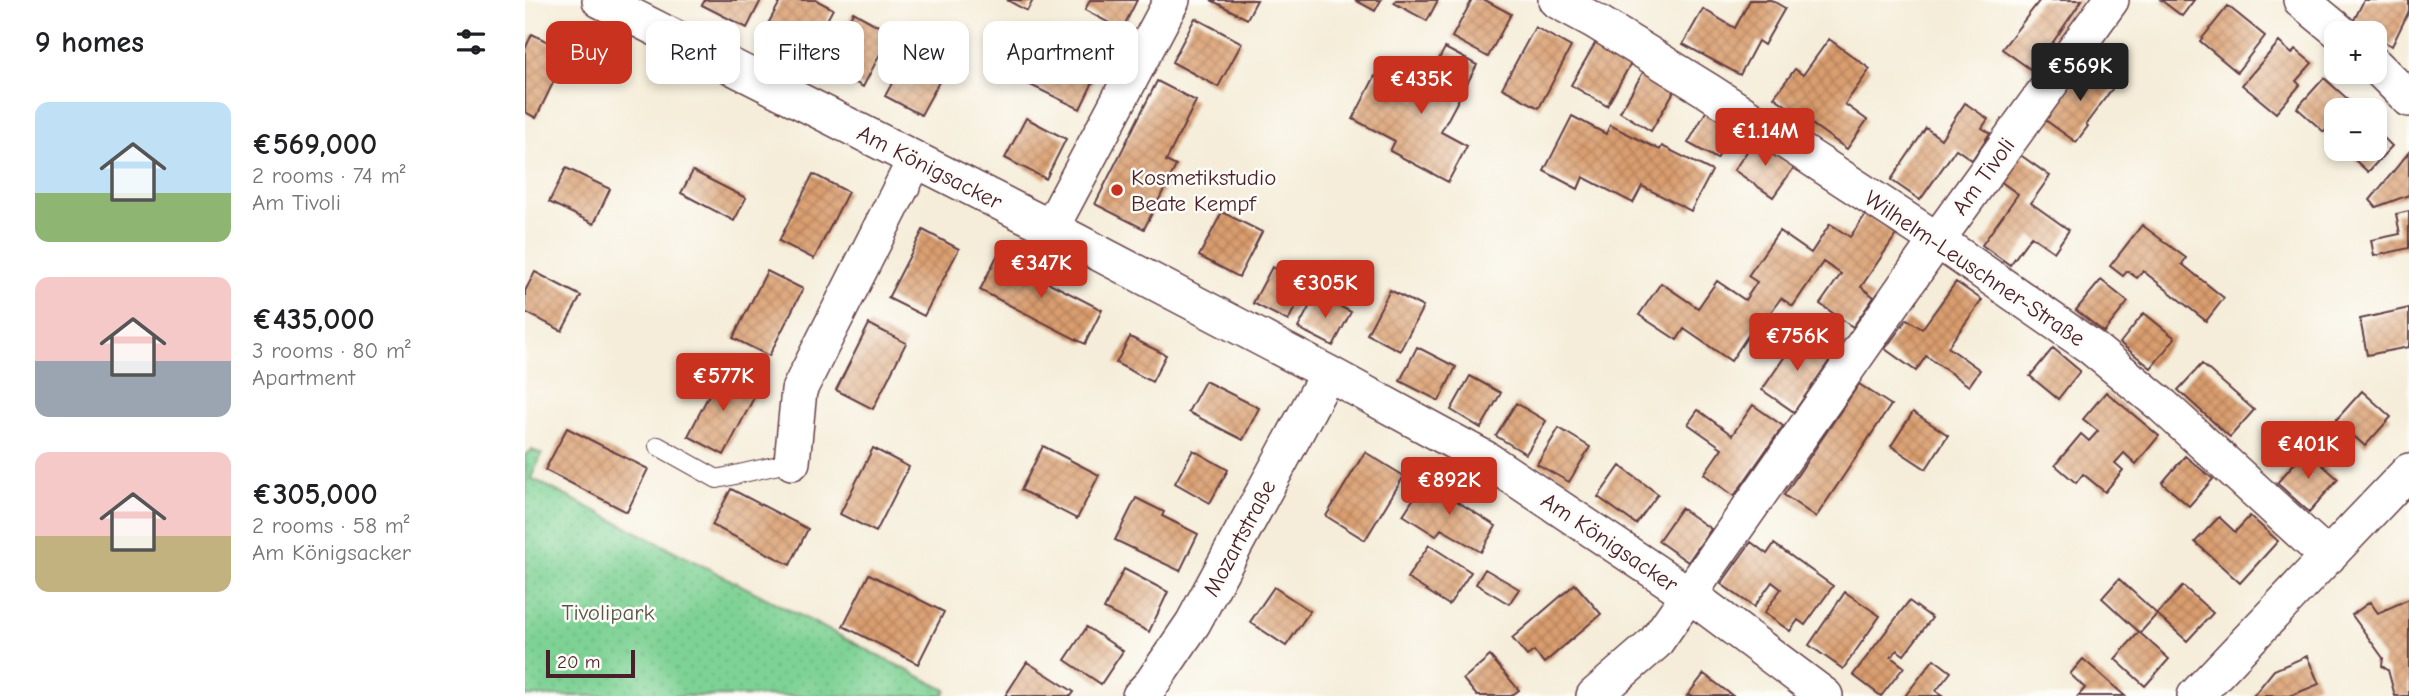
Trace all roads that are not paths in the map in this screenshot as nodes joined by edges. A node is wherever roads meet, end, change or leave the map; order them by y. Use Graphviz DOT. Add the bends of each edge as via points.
graph roads {
  1 [pos="600,0"];
  2 [pos="1172,0"];
  3 [pos="1556,0"];
  4 [pos="2111,0"];
  5 [pos="2301,0"];
  6 [pos="2326,21"];
  7 [pos="2387,77"];
  8 [pos="2409,99"];
  9 [pos="915,160"];
  10 [pos="1051,228"];
  11 [pos="1937,240"];
  12 [pos="1328,373"];
  13 [pos="658,446"];
  14 [pos="793,463"];
  15 [pos="2409,471"];
  16 [pos="2328,556"];
  17 [pos="1690,596"];
  18 [pos="1140,696"];
  19 [pos="1594,696"];
  20 [pos="1825,696"];
  21 [pos="2195,696"];
  1 -- 9 [label="street, Am Königsacker"];
  2 -- 10 [label="street"];
  3 -- 11 [label="street, Wilhelm-Leuschner-Straße" via="1710,92"];
  4 -- 11 [label="street, Am Tivoli"];
  5 -- 6 [label="street"];
  7 -- 8 [label="street"];
  9 -- 10 [label="street, Am Königsacker"];
  9 -- 14 [label="street" via="799,390"];
  10 -- 12 [label="street, Am Königsacker"];
  11 -- 16 [label="street, Wilhelm-Leuschner-Straße" via="2091,347 2153,397"];
  11 -- 17 [label="street, Am Tivoli"];
  12 -- 17 [label="street, Am Königsacker" via="1486,460"];
  12 -- 18 [label="street, Mozartstraße" via="1193,623"];
  13 -- 14 [label="lane" via="717,478"];
  15 -- 16 [label="street"];
  16 -- 21 [label="street"];
  17 -- 19 [label="street, Am Tivoli" via="1655,643"];
  17 -- 20 [label="street, Am Königsacker"];
}
